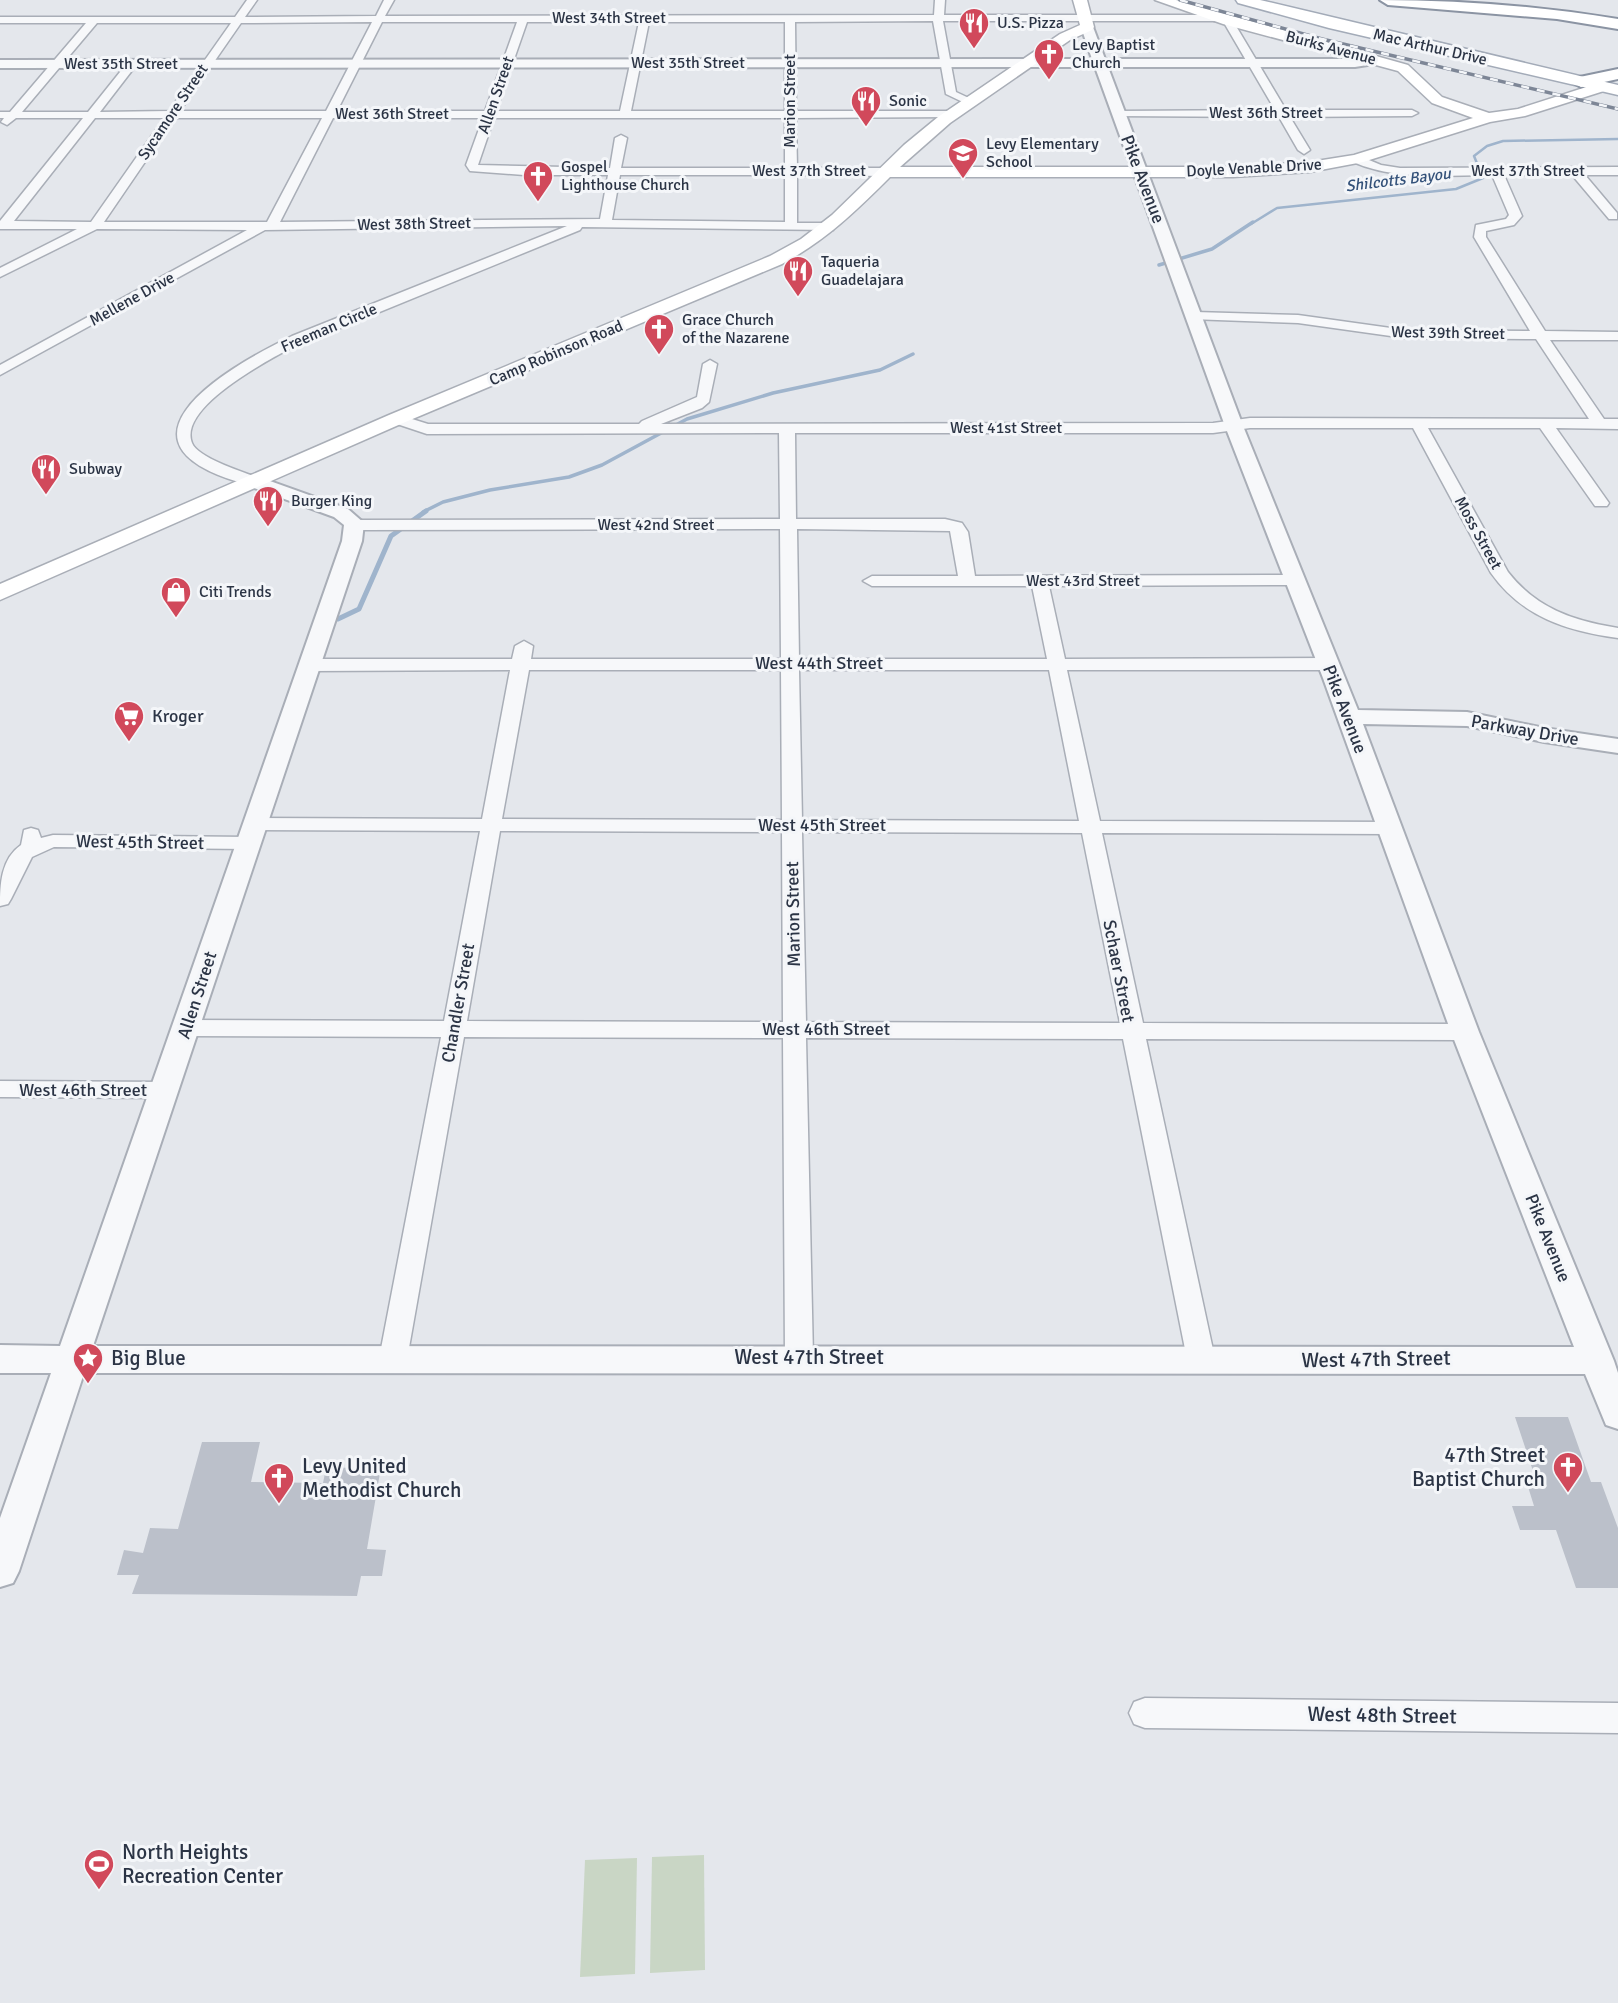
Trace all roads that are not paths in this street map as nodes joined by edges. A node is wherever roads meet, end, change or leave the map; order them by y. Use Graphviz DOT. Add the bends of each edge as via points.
graph roads {
  1 [pos="252,0"];
  2 [pos="388,0"];
  3 [pos="940,0"];
  4 [pos="1080,0"];
  5 [pos="1162,0"];
  6 [pos="1243,0"];
  7 [pos="1388,0"];
  8 [pos="1394,0"];
  9 [pos="1607,4"];
  10 [pos="96,18"];
  11 [pos="523,18"];
  12 [pos="645,18"];
  13 [pos="790,18"];
  14 [pos="940,18"];
  15 [pos="239,19"];
  16 [pos="379,19"];
  17 [pos="0,20"];
  18 [pos="1223,20"];
  19 [pos="1085,22"];
  20 [pos="1618,24"];
  21 [pos="1376,60"];
  22 [pos="790,63"];
  23 [pos="1026,63"];
  24 [pos="1099,63"];
  25 [pos="1252,63"];
  26 [pos="0,64"];
  27 [pos="57,64"];
  28 [pos="132,64"];
  29 [pos="206,64"];
  30 [pos="355,64"];
  31 [pos="506,64"];
  32 [pos="635,64"];
  33 [pos="943,64"];
  34 [pos="1618,74"];
  35 [pos="1581,82"];
  36 [pos="1613,87"];
  37 [pos="969,102"];
  38 [pos="1283,113"];
  39 [pos="1412,113"];
  40 [pos="330,114"];
  41 [pos="489,114"];
  42 [pos="625,114"];
  43 [pos="790,114"];
  44 [pos="953,114"];
  45 [pos="1119,114"];
  46 [pos="0,115"];
  47 [pos="13,115"];
  48 [pos="92,115"];
  49 [pos="172,115"];
  50 [pos="1488,118"];
  51 [pos="0,130"];
  52 [pos="621,138"];
  53 [pos="910,148"];
  54 [pos="1304,150"];
  55 [pos="1357,159"];
  56 [pos="477,169"];
  57 [pos="615,171"];
  58 [pos="791,171"];
  59 [pos="1494,171"];
  60 [pos="1575,171"];
  61 [pos="1618,171"];
  62 [pos="886,172"];
  63 [pos="944,172"];
  64 [pos="965,172"];
  65 [pos="1140,172"];
  66 [pos="871,188"];
  67 [pos="1613,216"];
  68 [pos="585,224"];
  69 [pos="2,225"];
  70 [pos="95,225"];
  71 [pos="605,225"];
  72 [pos="268,226"];
  73 [pos="791,226"];
  74 [pos="829,227"];
  75 [pos="0,273"];
  76 [pos="1195,316"];
  77 [pos="1540,334"];
  78 [pos="1618,335"];
  79 [pos="710,364"];
  80 [pos="0,371"];
  81 [pos="396,419"];
  82 [pos="1418,423"];
  83 [pos="1545,424"];
  84 [pos="1600,424"];
  85 [pos="1618,424"];
  86 [pos="1234,426"];
  87 [pos="642,429"];
  88 [pos="786,429"];
  89 [pos="253,481"];
  90 [pos="1601,503"];
  91 [pos="355,525"];
  92 [pos="788,525"];
  93 [pos="872,580"];
  94 [pos="967,580"];
  95 [pos="1294,580"];
  96 [pos="1040,582"];
  97 [pos="0,593"];
  98 [pos="1618,633"];
  99 [pos="522,654"];
  100 [pos="790,663"];
  101 [pos="1057,663"];
  102 [pos="311,664"];
  103 [pos="1331,671"];
  104 [pos="1349,717"];
  105 [pos="1432,717"];
  106 [pos="1618,746"];
  107 [pos="1367,768"];
  108 [pos="491,824"];
  109 [pos="792,825"];
  110 [pos="1090,826"];
  111 [pos="1389,828"];
  112 [pos="252,834"];
  113 [pos="0,900"];
  114 [pos="186,1028"];
  115 [pos="453,1028"];
  116 [pos="795,1029"];
  117 [pos="1131,1030"];
  118 [pos="1465,1032"];
  119 [pos="0,1089"];
  120 [pos="166,1090"];
  121 [pos="799,1357"];
  122 [pos="0,1359"];
  123 [pos="393,1359"];
  124 [pos="1201,1359"];
  125 [pos="72,1360"];
  126 [pos="1608,1361"];
  127 [pos="1618,1415"];
  128 [pos="0,1572"];
  129 [pos="1145,1713"];
  130 [pos="1618,1718"];
  1 -- 15 [label="street, Sycamore Street"];
  2 -- 16 [label="street"];
  3 -- 14 [label="street"];
  4 -- 19 [label="main road, Pike Avenue"];
  5 -- 18 [label="main road, Burks Avenue"];
  6 -- 35 [label="main road, Mac Arthur Drive"];
  7 -- 20 [label="highway" via="1557,14"];
  8 -- 9 [label="highway"];
  10 -- 15 [label="street, West 34th Street"];
  10 -- 17 [label="street, West 34th Street"];
  10 -- 27 [label="street"];
  11 -- 12 [label="street, West 34th Street" via="599,14"];
  11 -- 16 [label="street, West 34th Street"];
  11 -- 31 [label="street, Allen Street"];
  12 -- 13 [label="street, West 34th Street" via="743,13"];
  12 -- 32 [label="street"];
  13 -- 14 [label="street, West 34th Street"];
  13 -- 22 [label="street, Marion Street"];
  14 -- 19 [label="street, West 34th Street" via="1010,13"];
  14 -- 33 [label="street"];
  15 -- 16 [label="street, West 34th Street"];
  15 -- 29 [label="street, Sycamore Street"];
  16 -- 30 [label="street"];
  18 -- 19 [label="street, West 34th Street"];
  18 -- 21 [label="main road, Burks Avenue"];
  18 -- 25 [label="street"];
  19 -- 23 [label="main road, Camp Robinson Road"];
  19 -- 24 [label="street, Pike Avenue"];
  21 -- 25 [label="street, West 35th Street"];
  21 -- 50 [label="main road, Burks Avenue" via="1408,71 1437,100"];
  22 -- 32 [label="street, West 35th Street"];
  22 -- 33 [label="street, West 35th Street"];
  22 -- 43 [label="street, Marion Street"];
  23 -- 24 [label="street, West 35th Street"];
  23 -- 33 [label="street, West 35th Street"];
  23 -- 37 [label="main road, Camp Robinson Road"];
  24 -- 25 [label="street, West 35th Street"];
  24 -- 45 [label="street, Pike Avenue"];
  25 -- 38 [label="street"];
  26 -- 27 [label="street, West 35th Street"];
  27 -- 28 [label="street, West 35th Street"];
  27 -- 47 [label="street"];
  28 -- 29 [label="street, West 35th Street"];
  28 -- 48 [label="street"];
  29 -- 30 [label="street, West 35th Street"];
  29 -- 49 [label="street, Sycamore Street"];
  30 -- 31 [label="street, West 35th Street"];
  30 -- 40 [label="street"];
  31 -- 32 [label="street, West 35th Street"];
  31 -- 41 [label="street, Allen Street"];
  32 -- 42 [label="street"];
  33 -- 37 [label="street" via="951,94"];
  34 -- 35 [label="highway"];
  35 -- 36 [label="main road, Mac Arthur Drive"];
  35 -- 50 [label="main road, Doyle Venable Drive" via="1498,110"];
  36 -- 50 [label="main road, Doyle Venable Drive"];
  37 -- 44 [label="main road, Camp Robinson Road"];
  38 -- 39 [label="street, West 36th Street"];
  38 -- 45 [label="street, West 36th Street"];
  38 -- 54 [label="street"];
  40 -- 41 [label="street, West 36th Street"];
  40 -- 49 [label="street, West 36th Street"];
  40 -- 72 [label="street"];
  41 -- 42 [label="street, West 36th Street"];
  41 -- 56 [label="street, Allen Street" via="472,165"];
  42 -- 43 [label="street, West 36th Street"];
  43 -- 44 [label="street, West 36th Street"];
  43 -- 58 [label="street, Marion Street"];
  44 -- 53 [label="main road, Camp Robinson Road"];
  45 -- 65 [label="street, Pike Avenue"];
  46 -- 47 [label="street, West 36th Street"];
  47 -- 48 [label="street, West 36th Street"];
  47 -- 51 [label="street"];
  48 -- 49 [label="street, West 36th Street"];
  48 -- 69 [label="street"];
  49 -- 70 [label="street, Sycamore Street"];
  50 -- 55 [label="main road, Doyle Venable Drive"];
  52 -- 57 [label="street"];
  53 -- 62 [label="main road, Camp Robinson Road"];
  53 -- 64 [label="main road" via="918,160"];
  55 -- 59 [label="street, West 37th Street" via="1400,172"];
  55 -- 65 [label="main road, Doyle Venable Drive" via="1270,170"];
  56 -- 57 [label="street, West 37th Street"];
  57 -- 58 [label="street, West 37th Street"];
  57 -- 71 [label="street"];
  58 -- 62 [label="street, West 37th Street"];
  58 -- 73 [label="street, Marion Street"];
  59 -- 60 [label="street, West 37th Street"];
  59 -- 77 [label="street" via="1516,216 1510,222 1480,228 1480,237"];
  60 -- 61 [label="street, West 37th Street"];
  60 -- 67 [label="street"];
  62 -- 63 [label="main road, West 37th Street"];
  62 -- 66 [label="main road, Camp Robinson Road"];
  63 -- 64 [label="main road, West 37th Street"];
  63 -- 66 [label="main road" via="902,177"];
  64 -- 65 [label="main road, West 37th Street"];
  65 -- 76 [label="street, Pike Avenue"];
  66 -- 74 [label="main road, Camp Robinson Road"];
  68 -- 71 [label="street, West 38th Street"];
  68 -- 72 [label="street, West 38th Street"];
  68 -- 89 [label="street, Freeman Circle" via="307,335 221,385 187,419 184,444 205,461"];
  69 -- 70 [label="street, West 38th Street"];
  70 -- 72 [label="street, West 38th Street"];
  70 -- 75 [label="street"];
  71 -- 73 [label="street, West 38th Street"];
  72 -- 80 [label="street, Mellene Drive"];
  73 -- 74 [label="street, West 38th Street"];
  74 -- 81 [label="main road, Camp Robinson Road" via="768,264"];
  76 -- 77 [label="street, West 39th Street" via="1298,319 1405,334"];
  76 -- 86 [label="street, Pike Avenue"];
  77 -- 78 [label="street, West 39th Street"];
  77 -- 84 [label="street"];
  79 -- 87 [label="street" via="704,399"];
  81 -- 87 [label="street, West 41st Street" via="427,429"];
  81 -- 89 [label="main road, Camp Robinson Road"];
  82 -- 83 [label="street, West 41st Street"];
  82 -- 86 [label="street, West 41st Street"];
  82 -- 98 [label="street, Moss Street" via="1506,582 1530,604 1562,622"];
  83 -- 84 [label="street, West 41st Street"];
  83 -- 90 [label="street"];
  84 -- 85 [label="street, West 41st Street"];
  86 -- 88 [label="street, West 41st Street"];
  86 -- 95 [label="street, Pike Avenue"];
  87 -- 88 [label="street, West 41st Street"];
  88 -- 92 [label="street, Marion Street"];
  89 -- 91 [label="street" via="341,513"];
  89 -- 97 [label="main road, Camp Robinson Road"];
  91 -- 92 [label="street, West 42nd Street"];
  91 -- 102 [label="street, Allen Street"];
  92 -- 94 [label="street, West 42nd Street" via="956,527"];
  92 -- 100 [label="street, Marion Street"];
  93 -- 94 [label="street, West 43rd Street"];
  94 -- 96 [label="street, West 43rd Street"];
  95 -- 96 [label="street, West 43rd Street"];
  95 -- 103 [label="street, Pike Avenue"];
  96 -- 101 [label="street, Schaer Street"];
  99 -- 100 [label="street, West 44th Street"];
  99 -- 102 [label="street, West 44th Street"];
  99 -- 108 [label="street, Chandler Street"];
  100 -- 101 [label="street, West 44th Street"];
  100 -- 109 [label="street, Marion Street"];
  101 -- 103 [label="street, West 44th Street"];
  101 -- 110 [label="street, Schaer Street"];
  102 -- 112 [label="street, Allen Street"];
  103 -- 104 [label="street, Pike Avenue"];
  103 -- 105 [label="street, Parkway Drive" via="1356,693"];
  104 -- 105 [label="street, Parkway Drive"];
  104 -- 107 [label="street, Pike Avenue"];
  105 -- 106 [label="street, Parkway Drive"];
  105 -- 107 [label="street, Parkway Drive" via="1380,737 1369,749"];
  107 -- 111 [label="street, Pike Avenue"];
  108 -- 109 [label="street, West 45th Street"];
  108 -- 112 [label="street, West 45th Street"];
  108 -- 115 [label="street, Chandler Street"];
  109 -- 110 [label="street, West 45th Street"];
  109 -- 116 [label="street, Marion Street"];
  110 -- 111 [label="street, West 45th Street"];
  110 -- 117 [label="street, Schaer Street"];
  111 -- 118 [label="street, Pike Avenue"];
  112 -- 113 [label="street, West 45th Street" via="31,839"];
  112 -- 114 [label="street, Allen Street"];
  114 -- 115 [label="street, West 46th Street"];
  114 -- 120 [label="street, Allen Street"];
  115 -- 116 [label="street, West 46th Street"];
  115 -- 123 [label="street, Chandler Street"];
  116 -- 117 [label="street, West 46th Street"];
  116 -- 121 [label="street, Marion Street"];
  117 -- 118 [label="street, West 46th Street"];
  117 -- 124 [label="street, Schaer Street"];
  118 -- 126 [label="street, Pike Avenue"];
  119 -- 120 [label="street, West 46th Street"];
  120 -- 125 [label="street, Allen Street"];
  121 -- 123 [label="street, West 47th Street"];
  121 -- 124 [label="street, West 47th Street"];
  122 -- 125 [label="street, West 47th Street"];
  123 -- 125 [label="street, West 47th Street"];
  124 -- 126 [label="street, West 47th Street"];
  125 -- 128 [label="street, Allen Street"];
  126 -- 127 [label="street, Pike Avenue"];
  129 -- 130 [label="street, West 48th Street"];
}
